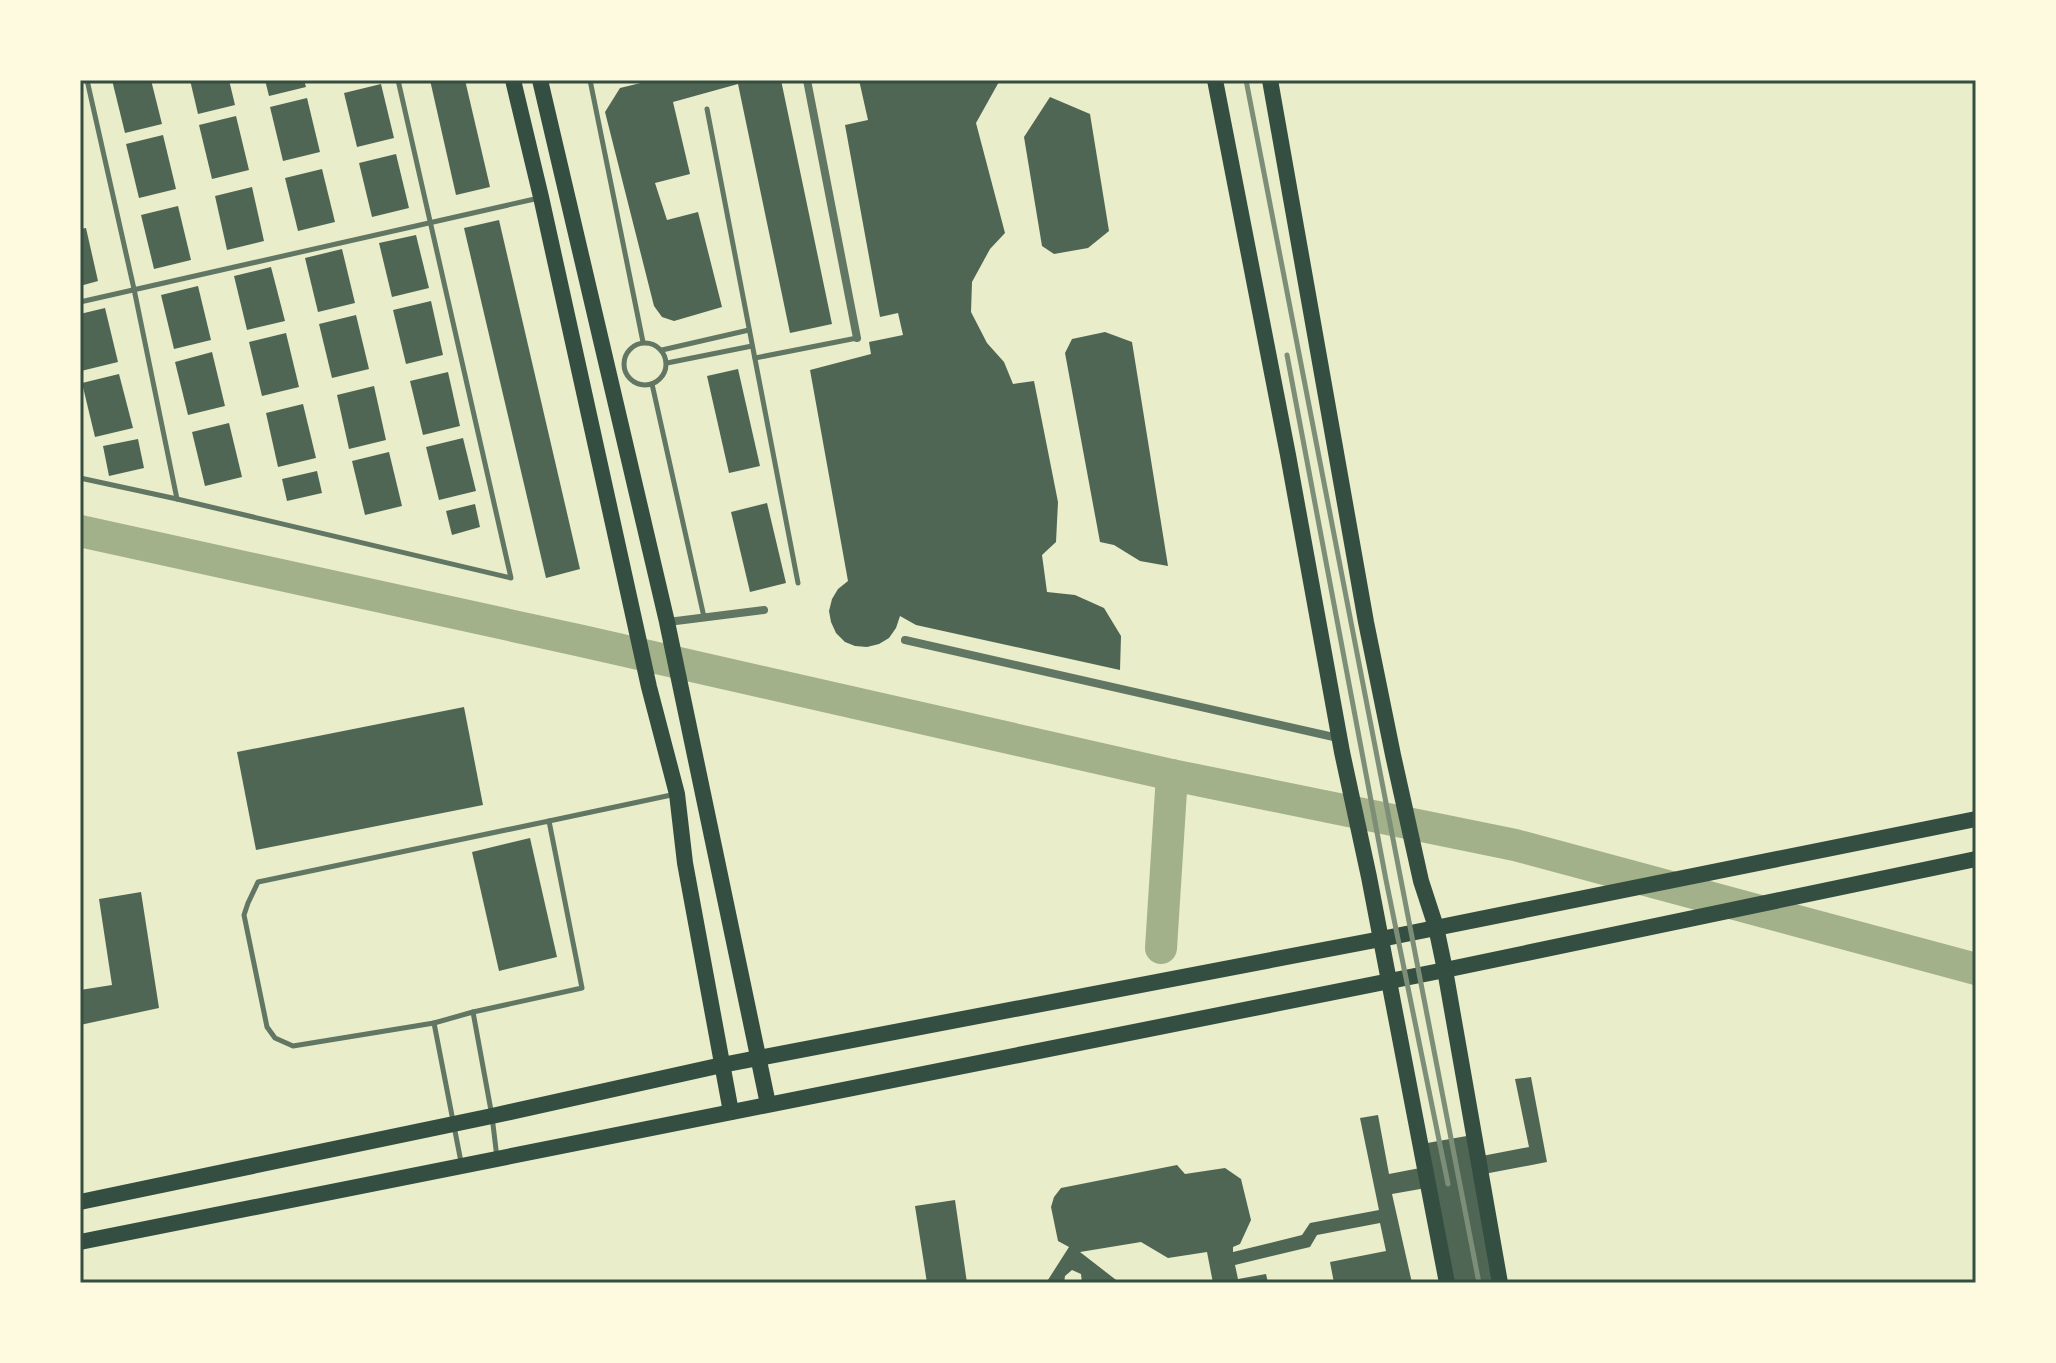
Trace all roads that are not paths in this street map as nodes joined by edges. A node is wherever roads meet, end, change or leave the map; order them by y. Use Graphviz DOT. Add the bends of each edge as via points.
graph roads {
  1 [pos="87,80"];
  2 [pos="398,80"];
  3 [pos="513,80"];
  4 [pos="540,80"];
  5 [pos="590,80"];
  6 [pos="807,80"];
  7 [pos="1215,80"];
  8 [pos="1270,80"];
  9 [pos="707,109"];
  10 [pos="541,197"];
  11 [pos="430,222"];
  12 [pos="134,289"];
  13 [pos="80,302"];
  14 [pos="749,330"];
  15 [pos="857,338"];
  16 [pos="643,342"];
  17 [pos="752,346"];
  18 [pos="662,350"];
  19 [pos="755,358"];
  20 [pos="667,363"];
  21 [pos="616,371"];
  22 [pos="652,384"];
  23 [pos="80,478"];
  24 [pos="177,499"];
  25 [pos="798,583"];
  26 [pos="764,610"];
  27 [pos="704,618"];
  28 [pos="667,622"];
  29 [pos="905,640"];
  30 [pos="1340,745"];
  31 [pos="677,794"];
  32 [pos="1976,819"];
  33 [pos="542,823"];
  34 [pos="1976,859"];
  35 [pos="1436,927"];
  36 [pos="1381,939"];
  37 [pos="1445,970"];
  38 [pos="1389,981"];
  39 [pos="473,1012"];
  40 [pos="434,1023"];
  41 [pos="760,1058"];
  42 [pos="722,1065"];
  43 [pos="768,1104"];
  44 [pos="731,1112"];
  45 [pos="492,1116"];
  46 [pos="455,1124"];
  47 [pos="498,1159"];
  48 [pos="462,1166"];
  49 [pos="80,1202"];
  50 [pos="80,1242"];
  51 [pos="1447,1283"];
  52 [pos="1500,1283"];
  1 -- 12 [label="lane"];
  2 -- 11 [label="lane"];
  3 -- 10 [label="main road"];
  4 -- 21 [label="main road"];
  5 -- 16 [label="lane"];
  6 -- 15 [label="street"];
  7 -- 30 [label="main road"];
  8 -- 35 [label="main road" via="1393,755"];
  9 -- 14 [label="lane"];
  10 -- 11 [label="lane"];
  10 -- 31 [label="main road"];
  11 -- 12 [label="lane"];
  11 -- 24 [label="lane" via="511,578"];
  12 -- 13 [label="lane"];
  12 -- 24 [label="lane"];
  14 -- 17 [label="lane"];
  14 -- 18 [label="lane"];
  15 -- 19 [label="lane"];
  16 -- 18 [label="lane"];
  16 -- 21 [label="lane" via="626,354"];
  17 -- 19 [label="lane"];
  17 -- 20 [label="lane"];
  18 -- 20 [label="lane"];
  19 -- 25 [label="lane"];
  20 -- 22 [label="lane" via="663,376"];
  21 -- 22 [label="lane"];
  21 -- 28 [label="main road"];
  22 -- 27 [label="lane"];
  23 -- 24 [label="lane"];
  26 -- 27 [label="street"];
  27 -- 28 [label="street"];
  28 -- 41 [label="main road"];
  29 -- 30 [label="street"];
  30 -- 36 [label="main road"];
  31 -- 33 [label="lane"];
  31 -- 42 [label="main road"];
  32 -- 35 [label="main road"];
  33 -- 39 [label="lane" via="549,821 582,988"];
  33 -- 40 [label="lane" via="258,882 244,915 267,1027 275,1038 293,1046"];
  34 -- 37 [label="main road"];
  35 -- 36 [label="main road"];
  35 -- 37 [label="main road"];
  36 -- 38 [label="main road"];
  36 -- 41 [label="main road"];
  37 -- 38 [label="main road"];
  37 -- 52 [label="main road"];
  38 -- 43 [label="main road"];
  38 -- 51 [label="main road"];
  39 -- 40 [label="lane"];
  39 -- 45 [label="lane"];
  40 -- 46 [label="lane"];
  41 -- 42 [label="main road"];
  41 -- 43 [label="main road"];
  42 -- 44 [label="main road"];
  42 -- 45 [label="main road"];
  43 -- 44 [label="main road"];
  44 -- 47 [label="main road"];
  45 -- 46 [label="main road"];
  45 -- 47 [label="lane"];
  46 -- 48 [label="lane"];
  46 -- 49 [label="main road"];
  47 -- 48 [label="main road"];
  48 -- 50 [label="main road"];
}
